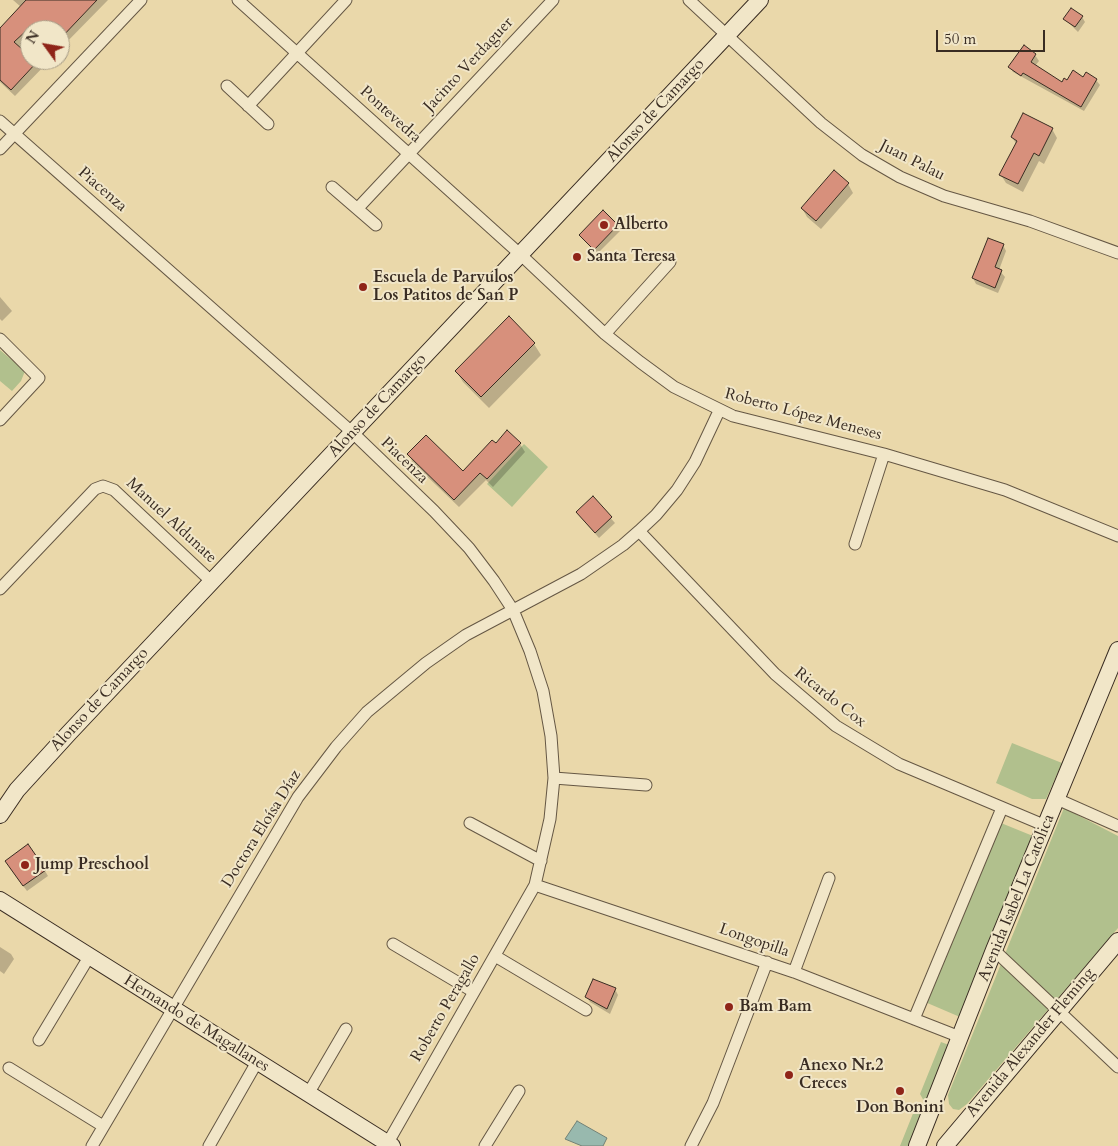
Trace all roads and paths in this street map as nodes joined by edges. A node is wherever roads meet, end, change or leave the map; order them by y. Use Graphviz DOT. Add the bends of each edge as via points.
graph roads {
  1 [pos="141,0"];
  2 [pos="238,0"];
  3 [pos="346,0"];
  4 [pos="553,0"];
  5 [pos="689,0"];
  6 [pos="760,0"];
  7 [pos="727,35"];
  8 [pos="296,52"];
  9 [pos="227,86"];
  10 [pos="248,106"];
  11 [pos="0,121"];
  12 [pos="268,124"];
  13 [pos="14,135"];
  14 [pos="0,150"];
  15 [pos="408,153"];
  16 [pos="332,187"];
  17 [pos="358,208"];
  18 [pos="376,225"];
  19 [pos="1118,254"];
  20 [pos="521,255"];
  21 [pos="670,262"];
  22 [pos="605,334"];
  23 [pos="0,339"];
  24 [pos="719,410"];
  25 [pos="0,420"];
  26 [pos="353,434"];
  27 [pos="884,454"];
  28 [pos="639,531"];
  29 [pos="1118,536"];
  30 [pos="855,544"];
  31 [pos="212,582"];
  32 [pos="0,589"];
  33 [pos="513,610"];
  34 [pos="1118,650"];
  35 [pos="554,778"];
  36 [pos="646,785"];
  37 [pos="1057,800"];
  38 [pos="1002,808"];
  39 [pos="0,815"];
  40 [pos="470,823"];
  41 [pos="1046,826"];
  42 [pos="1118,826"];
  43 [pos="542,861"];
  44 [pos="829,878"];
  45 [pos="535,885"];
  46 [pos="0,900"];
  47 [pos="1118,941"];
  48 [pos="392,944"];
  49 [pos="994,950"];
  50 [pos="495,956"];
  51 [pos="89,957"];
  52 [pos="767,962"];
  53 [pos="794,972"];
  54 [pos="474,992"];
  55 [pos="173,1009"];
  56 [pos="586,1010"];
  57 [pos="1058,1011"];
  58 [pos="914,1019"];
  59 [pos="346,1029"];
  60 [pos="960,1037"];
  61 [pos="39,1040"];
  62 [pos="257,1062"];
  63 [pos="1118,1067"];
  64 [pos="9,1068"];
  65 [pos="519,1091"];
  66 [pos="308,1094"];
  67 [pos="103,1126"];
  68 [pos="388,1145"];
  69 [pos="92,1146"];
  70 [pos="209,1146"];
  71 [pos="485,1146"];
  72 [pos="690,1146"];
  73 [pos="917,1146"];
  74 [pos="944,1146"];
  1 -- 13 [label="street"];
  2 -- 8 [label="street, Pontevedra"];
  3 -- 8 [label="street"];
  4 -- 15 [label="street, Jacinto Verdaguer"];
  5 -- 7 [label="street, Juan Palau"];
  6 -- 7 [label="street, Alonso de Camargo"];
  7 -- 19 [label="street, Juan Palau" via="821,123 900,177 944,196 1030,221"];
  7 -- 20 [label="street, Alonso de Camargo"];
  8 -- 10 [label="street"];
  8 -- 15 [label="street, Pontevedra"];
  9 -- 10 [label="street"];
  10 -- 12 [label="street"];
  11 -- 13 [label="street, Piacenza"];
  13 -- 14 [label="street"];
  13 -- 26 [label="street, Piacenza"];
  15 -- 17 [label="street, Jacinto Verdaguer"];
  15 -- 20 [label="street, Pontevedra"];
  16 -- 17 [label="street"];
  17 -- 18 [label="street"];
  20 -- 22 [label="street, Roberto López Meneses"];
  20 -- 26 [label="street, Alonso de Camargo"];
  21 -- 22 [label="street"];
  22 -- 24 [label="street, Roberto López Meneses" via="668,383"];
  23 -- 25 [label="street" via="39,378"];
  24 -- 27 [label="street, Roberto López Meneses"];
  24 -- 28 [label="street, Doctora Eloísa Díaz" via="677,490"];
  26 -- 31 [label="street, Alonso de Camargo"];
  26 -- 33 [label="street, Piacenza" via="469,548"];
  27 -- 29 [label="street, Roberto López Meneses" via="1005,490"];
  27 -- 30 [label="street"];
  28 -- 33 [label="street, Doctora Eloísa Díaz" via="582,574"];
  28 -- 38 [label="street, Ricardo Cox" via="775,674 815,710 899,764"];
  31 -- 32 [label="street, Manuel Aldunate" via="114,490 103,486 95,489"];
  31 -- 39 [label="street, Alonso de Camargo" via="33,772"];
  33 -- 35 [label="street, Piacenza" via="543,691"];
  33 -- 55 [label="street, Doctora Eloísa Díaz" via="466,635 426,663 367,712 336,747 298,797"];
  34 -- 37 [label="street, Avenida Isabel La Católica"];
  35 -- 36 [label="street"];
  35 -- 43 [label="street, Piacenza"];
  37 -- 41 [label="street, Avenida Isabel La Católica"];
  37 -- 42 [label="street"];
  38 -- 41 [label="street, Ricardo Cox"];
  38 -- 58 [label="street"];
  40 -- 43 [label="street"];
  41 -- 49 [label="street, Avenida Isabel La Católica"];
  43 -- 45 [label="street, Piacenza"];
  44 -- 53 [label="street"];
  45 -- 50 [label="street, Roberto Peragallo"];
  45 -- 52 [label="street, Longopilla"];
  46 -- 51 [label="street, Hernando de Magallanes"];
  47 -- 57 [label="street, Avenida Alexander Fleming"];
  48 -- 54 [label="street"];
  49 -- 57 [label="street"];
  49 -- 60 [label="street, Avenida Isabel La Católica"];
  50 -- 54 [label="street, Roberto Peragallo"];
  50 -- 56 [label="street"];
  51 -- 55 [label="street, Hernando de Magallanes"];
  51 -- 61 [label="street"];
  52 -- 53 [label="street, Longopilla"];
  52 -- 72 [label="street" via="713,1103"];
  53 -- 58 [label="street, Longopilla"];
  54 -- 68 [label="street, Roberto Peragallo"];
  55 -- 62 [label="street, Hernando de Magallanes"];
  55 -- 67 [label="street, Doctora Eloísa Díaz"];
  57 -- 63 [label="street"];
  57 -- 74 [label="street, Avenida Alexander Fleming"];
  58 -- 60 [label="street, Longopilla"];
  59 -- 66 [label="street"];
  60 -- 73 [label="street, Avenida Isabel La Católica"];
  62 -- 66 [label="street, Hernando de Magallanes"];
  62 -- 70 [label="street"];
  64 -- 67 [label="street"];
  65 -- 71 [label="street"];
  66 -- 68 [label="street, Hernando de Magallanes"];
  67 -- 69 [label="street, Doctora Eloísa Díaz"];
}
